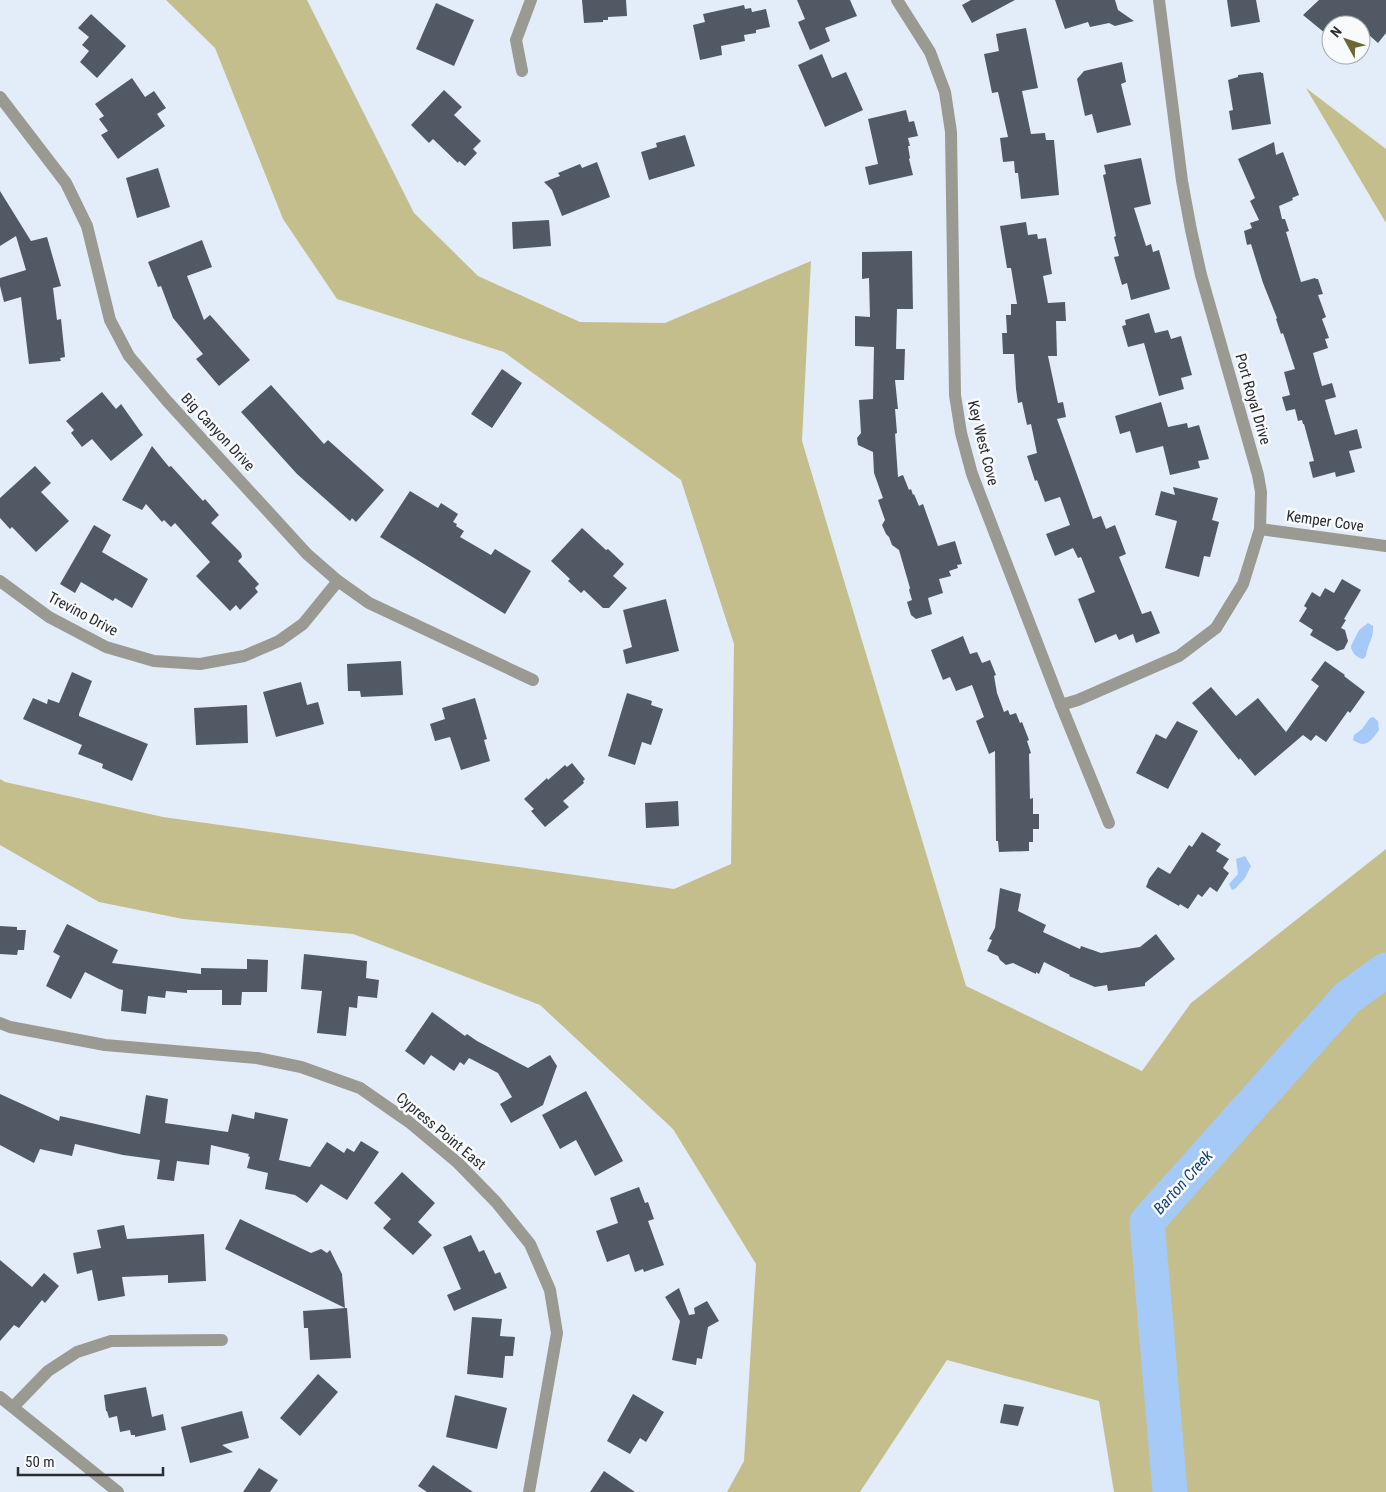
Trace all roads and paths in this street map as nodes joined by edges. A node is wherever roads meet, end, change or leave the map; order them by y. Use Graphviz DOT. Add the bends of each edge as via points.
graph roads {
  1 [pos="531,0"];
  2 [pos="897,0"];
  3 [pos="1159,0"];
  4 [pos="522,71"];
  5 [pos="0,97"];
  6 [pos="1260,529"];
  7 [pos="1386,546"];
  8 [pos="338,581"];
  9 [pos="0,582"];
  10 [pos="532,680"];
  11 [pos="1061,705"];
  12 [pos="1109,823"];
  13 [pos="0,1023"];
  14 [pos="222,1340"];
  15 [pos="0,1397"];
  16 [pos="13,1408"];
  17 [pos="118,1492"];
  18 [pos="529,1492"];
  1 -- 4 [label="street" via="516,40"];
  2 -- 11 [label="street, Key West Cove" via="930,52 945,92 951,132 955,395 961,433 972,474"];
  3 -- 6 [label="street, Port Royal Drive" via="1191,230 1258,475"];
  5 -- 8 [label="street, Big Canyon Drive" via="66,183 87,226 110,320 129,356 307,554"];
  6 -- 7 [label="street, Kemper Cove"];
  6 -- 11 [label="street, Port Royal Drive" via="1243,584 1216,628 1179,656"];
  8 -- 9 [label="street, Trevino Drive" via="303,624 279,641 244,656 200,664 154,661 106,648 49,617"];
  8 -- 10 [label="street, Big Canyon Drive" via="369,603"];
  11 -- 12 [label="street, Key West Cove"];
  13 -- 18 [label="street, Cypress Point East" via="105,1045 257,1058 301,1067 360,1088 409,1122 458,1163 530,1244 550,1290 557,1333"];
  14 -- 16 [label="street" via="111,1341 86,1349 48,1372"];
  15 -- 16 [label="street"];
  16 -- 17 [label="street"];
}
